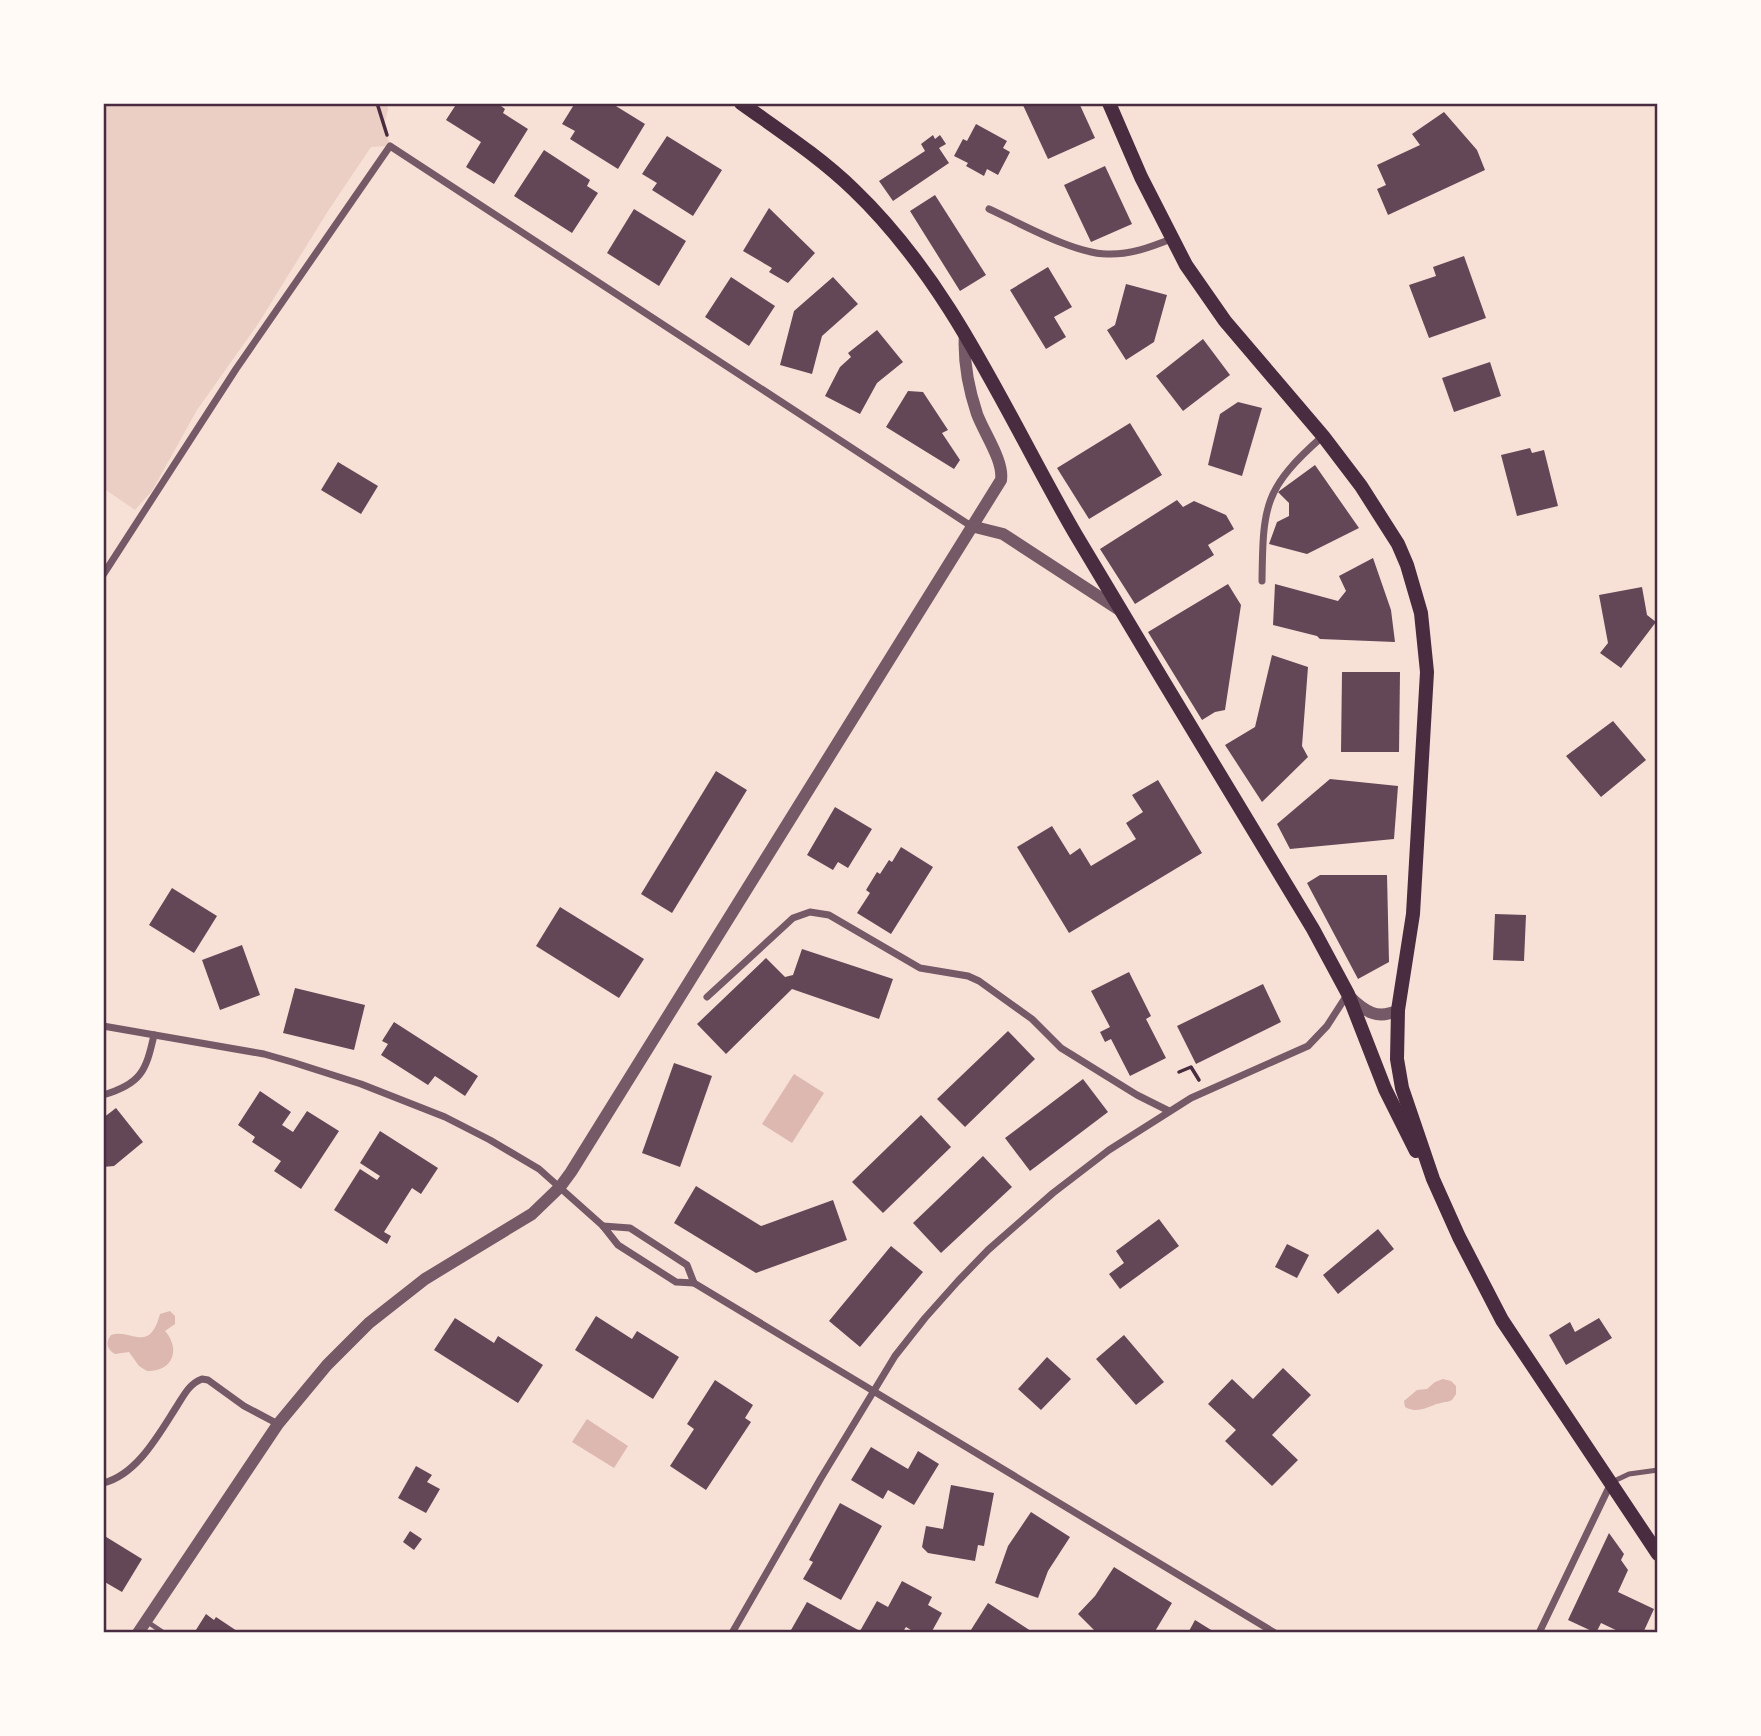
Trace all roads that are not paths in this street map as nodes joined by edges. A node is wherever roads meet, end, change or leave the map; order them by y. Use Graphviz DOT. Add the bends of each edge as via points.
graph roads {
  1 [pos="741,103"];
  2 [pos="1110,103"];
  3 [pos="989,209"];
  4 [pos="1171,239"];
  5 [pos="965,331"];
  6 [pos="1323,436"];
  7 [pos="971,526"];
  8 [pos="103,575"];
  9 [pos="1262,581"];
  10 [pos="1122,611"];
  11 [pos="1348,994"];
  12 [pos="707,997"];
  13 [pos="1398,1010"];
  14 [pos="103,1026"];
  15 [pos="154,1035"];
  16 [pos="103,1095"];
  17 [pos="1169,1111"];
  18 [pos="1433,1179"];
  19 [pos="560,1187"];
  20 [pos="603,1226"];
  21 [pos="694,1283"];
  22 [pos="875,1391"];
  23 [pos="278,1424"];
  24 [pos="1658,1470"];
  25 [pos="1612,1482"];
  26 [pos="103,1483"];
  27 [pos="1658,1554"];
  28 [pos="146,1620"];
  29 [pos="138,1633"];
  30 [pos="164,1633"];
  31 [pos="732,1633"];
  32 [pos="1275,1633"];
  33 [pos="1539,1633"];
  1 -- 5 [label="main road" via="855,191 905,246"];
  2 -- 4 [label="main road"];
  3 -- 4 [label="street" via="1098,254 1130,253"];
  4 -- 6 [label="main road" via="1225,321"];
  5 -- 7 [label="street" via="969,385 1002,476"];
  5 -- 10 [label="main road"];
  6 -- 9 [label="street" via="1287,470 1273,492 1265,515"];
  6 -- 13 [label="main road" via="1398,544 1425,635 1427,688 1413,914"];
  7 -- 8 [label="street" via="390,146 236,369"];
  7 -- 10 [label="street" via="1003,534"];
  7 -- 19 [label="street"];
  10 -- 11 [label="main road"];
  11 -- 13 [label="street" via="1375,1014"];
  11 -- 17 [label="street" via="1308,1046"];
  11 -- 18 [label="main road" via="1385,1089"];
  12 -- 17 [label="street" via="793,918 810,912 829,915 920,968 979,981 1032,1019 1060,1048"];
  13 -- 18 [label="main road" via="1399,1077"];
  14 -- 15 [label="street"];
  15 -- 16 [label="street" via="142,1074 132,1084"];
  15 -- 19 [label="street" via="264,1054 373,1088 490,1140"];
  17 -- 22 [label="street" via="1075,1175 988,1251 925,1318"];
  18 -- 25 [label="main road" via="1502,1320"];
  19 -- 20 [label="street"];
  19 -- 23 [label="street" via="523,1221 439,1270 369,1323"];
  20 -- 21 [label="street" via="618,1245 676,1282"];
  20 -- 21 [label="street" via="630,1228 687,1265"];
  21 -- 22 [label="street"];
  22 -- 31 [label="street"];
  22 -- 32 [label="street"];
  23 -- 26 [label="street" via="202,1379 190,1386 132,1467"];
  23 -- 28 [label="street"];
  24 -- 25 [label="lane"];
  25 -- 27 [label="main road"];
  25 -- 33 [label="street"];
  28 -- 29 [label="street"];
  28 -- 30 [label="lane"];
}
